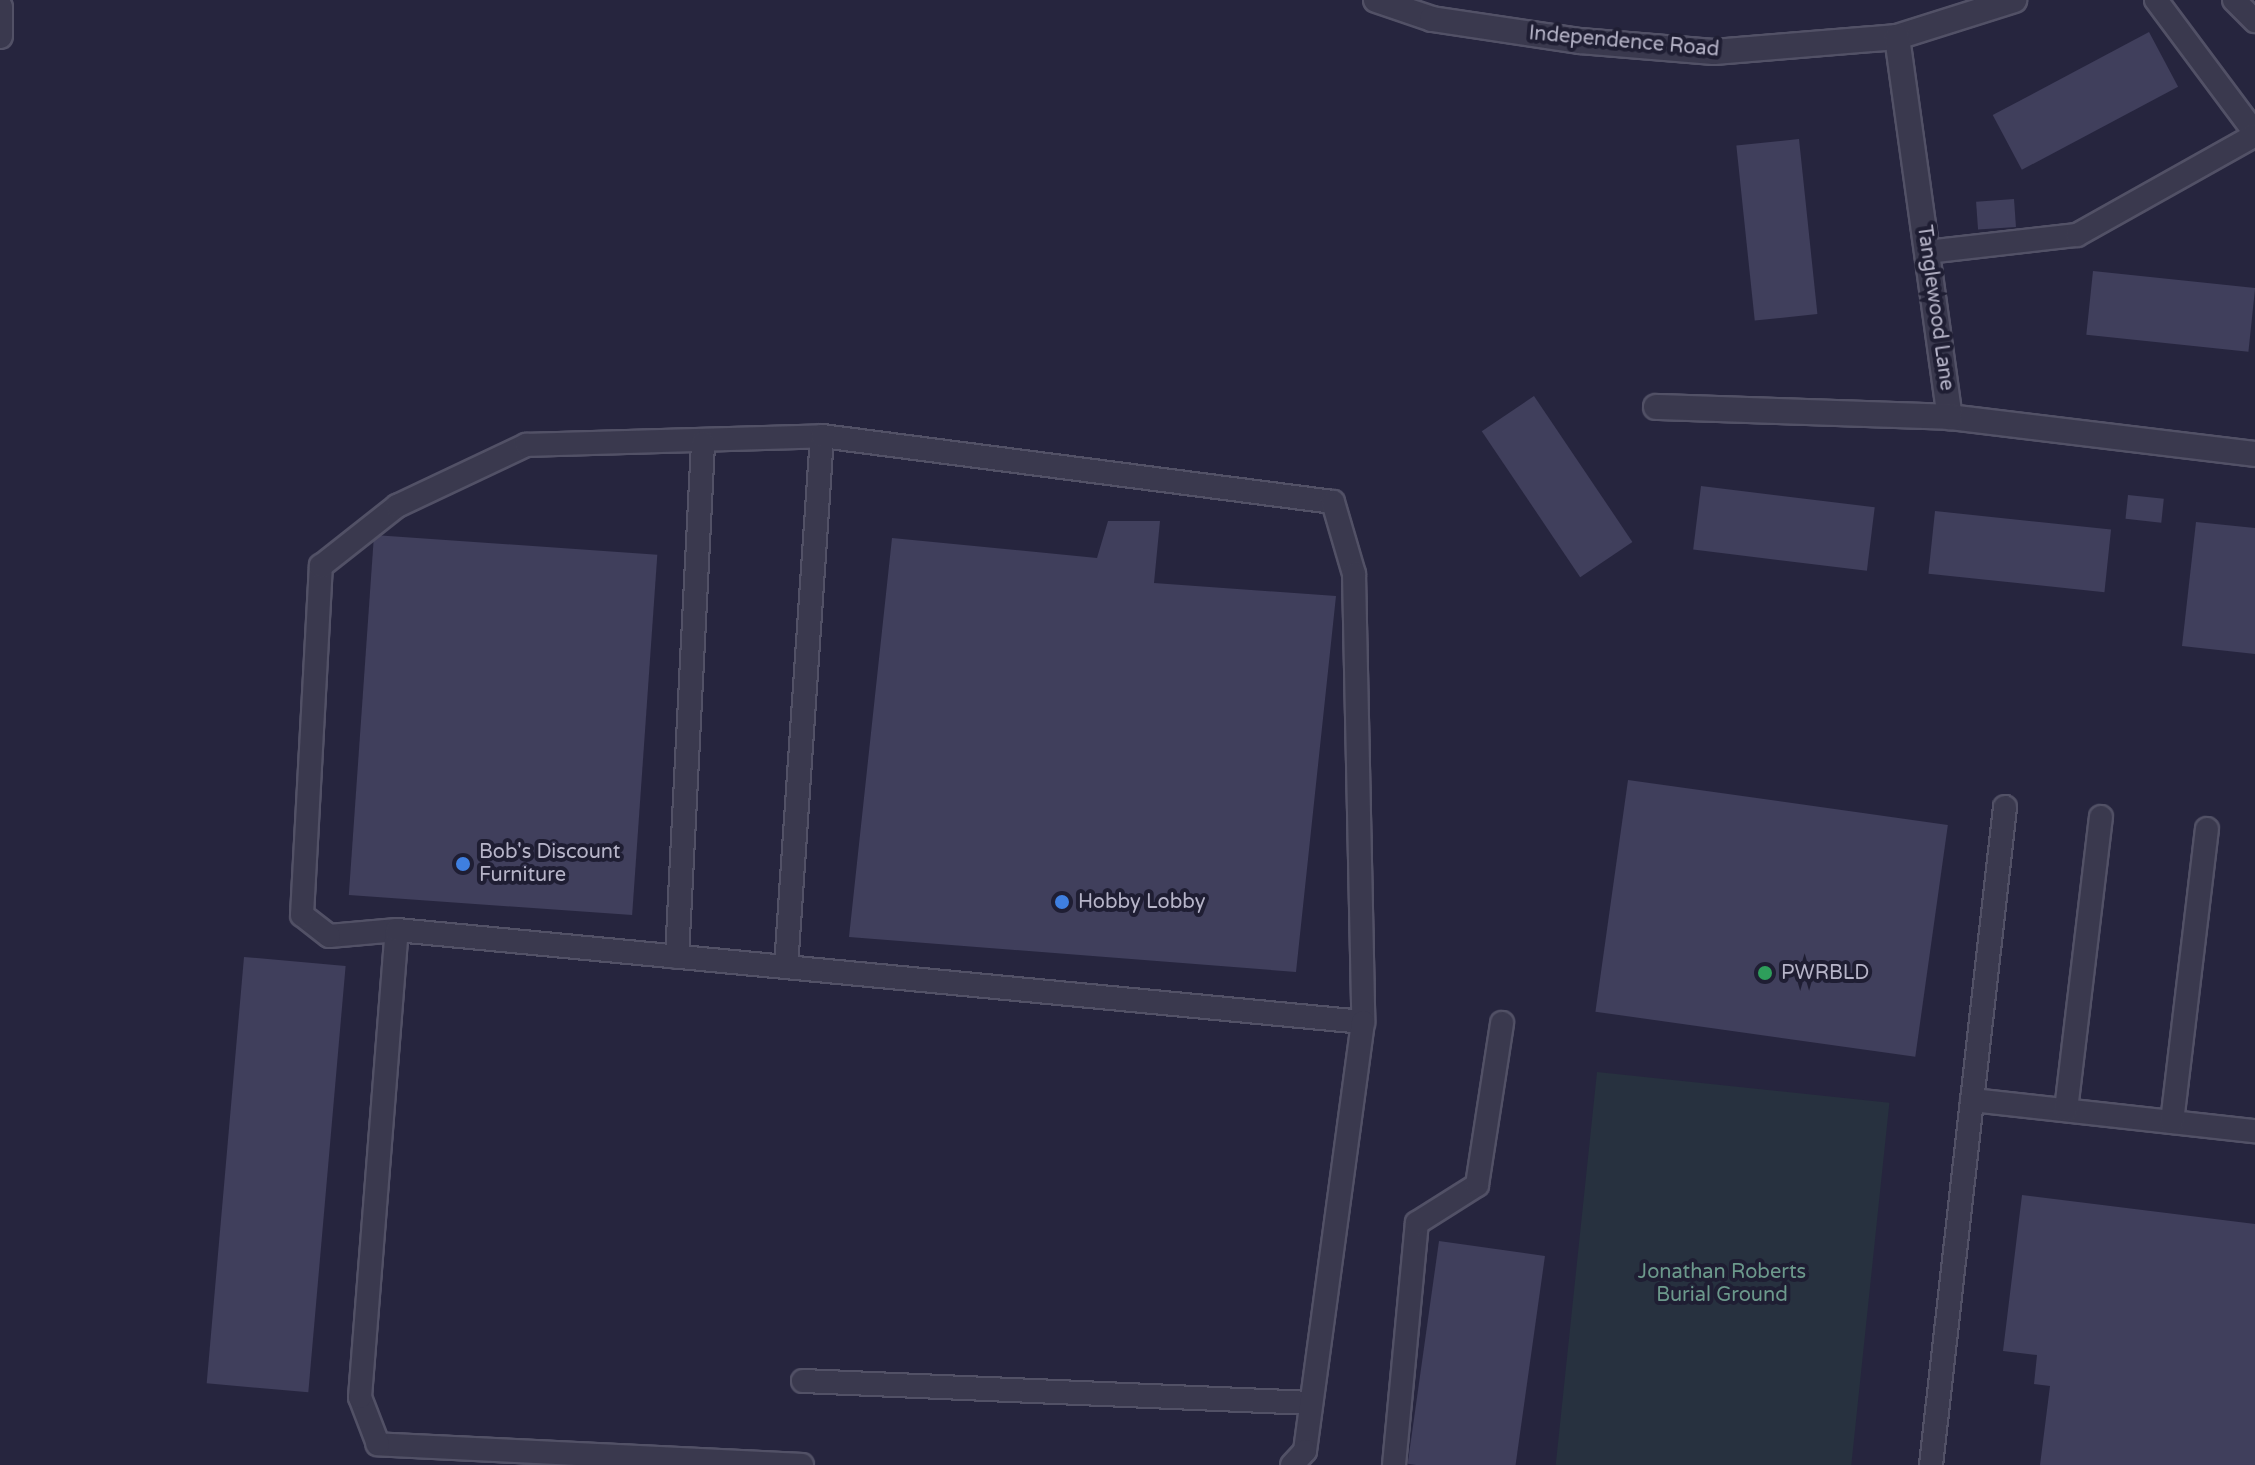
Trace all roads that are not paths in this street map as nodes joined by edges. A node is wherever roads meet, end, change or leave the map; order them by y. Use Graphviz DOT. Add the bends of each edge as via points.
graph roads {
  1 [pos="1376,0"];
  2 [pos="2014,0"];
  3 [pos="2156,0"];
  4 [pos="2234,0"];
  5 [pos="0,7"];
  6 [pos="2255,21"];
  7 [pos="0,36"];
  8 [pos="1897,37"];
  9 [pos="2255,134"];
  10 [pos="1927,252"];
  11 [pos="1656,407"];
  12 [pos="1950,417"];
  13 [pos="822,436"];
  14 [pos="703,443"];
  15 [pos="2255,454"];
  16 [pos="2005,807"];
  17 [pos="2101,817"];
  18 [pos="2207,829"];
  19 [pos="397,930"];
  20 [pos="677,957"];
  21 [pos="786,967"];
  22 [pos="1363,1022"];
  23 [pos="1502,1023"];
  24 [pos="1972,1100"];
  25 [pos="2066,1110"];
  26 [pos="2172,1122"];
  27 [pos="2255,1131"];
  28 [pos="803,1381"];
  29 [pos="1311,1403"];
  30 [pos="802,1465"];
  31 [pos="1292,1465"];
  32 [pos="1394,1465"];
  33 [pos="1931,1465"];
  1 -- 8 [label="street, Independence Road" via="1432,19 1580,41 1714,52"];
  2 -- 8 [label="street, Independence Road"];
  3 -- 9 [label="lane"];
  4 -- 6 [label="lane"];
  5 -- 7 [label="street"];
  8 -- 10 [label="street, Tanglewood Lane"];
  9 -- 10 [label="lane" via="2077,235"];
  10 -- 12 [label="street, Tanglewood Lane"];
  11 -- 12 [label="street"];
  12 -- 15 [label="street, Tanglewood Lane"];
  13 -- 14 [label="lane"];
  13 -- 21 [label="lane"];
  13 -- 22 [label="lane" via="1333,502 1354,574"];
  14 -- 19 [label="lane" via="526,445 397,506 321,566 302,915 329,936"];
  14 -- 20 [label="lane"];
  16 -- 24 [label="lane"];
  17 -- 25 [label="lane"];
  18 -- 26 [label="lane"];
  19 -- 20 [label="lane"];
  19 -- 30 [label="lane" via="360,1397 378,1444"];
  20 -- 21 [label="lane"];
  21 -- 22 [label="lane"];
  22 -- 29 [label="lane"];
  23 -- 32 [label="lane" via="1477,1185 1417,1223"];
  24 -- 25 [label="lane"];
  24 -- 33 [label="lane"];
  25 -- 26 [label="lane"];
  26 -- 27 [label="lane"];
  28 -- 29 [label="lane"];
  29 -- 31 [label="lane" via="1305,1451"];
}
